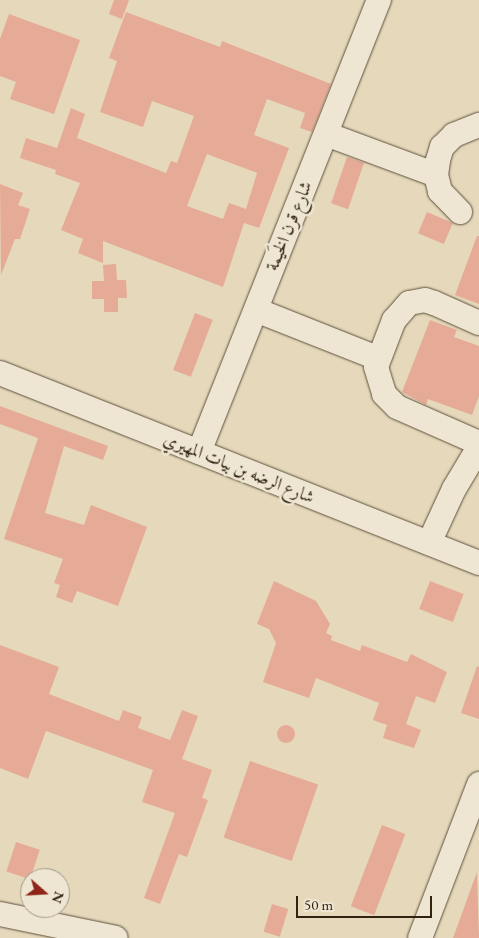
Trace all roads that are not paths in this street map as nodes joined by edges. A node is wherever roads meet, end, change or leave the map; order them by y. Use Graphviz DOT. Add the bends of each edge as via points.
graph roads {
  1 [pos="379,0"];
  2 [pos="479,125"];
  3 [pos="326,134"];
  4 [pos="436,175"];
  5 [pos="460,212"];
  6 [pos="256,310"];
  7 [pos="479,323"];
  8 [pos="377,358"];
  9 [pos="0,373"];
  10 [pos="479,445"];
  11 [pos="199,452"];
  12 [pos="430,544"];
  13 [pos="479,563"];
  14 [pos="479,784"];
  15 [pos="0,914"];
  16 [pos="116,938"];
  17 [pos="420,938"];
  1 -- 3 [label="street, شارع قرن الخَيمة"];
  2 -- 4 [label="street" via="454,135 442,147"];
  3 -- 4 [label="street"];
  3 -- 6 [label="street, شارع قرن الخَيمة"];
  4 -- 5 [label="street" via="440,191"];
  6 -- 8 [label="street"];
  6 -- 11 [label="street, شارع قرن الخَيمة"];
  7 -- 8 [label="street" via="434,303 409,303 398,313"];
  8 -- 10 [label="street" via="380,386 397,407"];
  9 -- 11 [label="street, شارع الرضه بن بيات المهيري"];
  10 -- 12 [label="street" via="454,488"];
  11 -- 12 [label="street, شارع الرضه بن بيات المهيري"];
  12 -- 13 [label="street, شارع الرضه بن بيات المهيري"];
  14 -- 17 [label="street"];
  15 -- 16 [label="street"];
}
